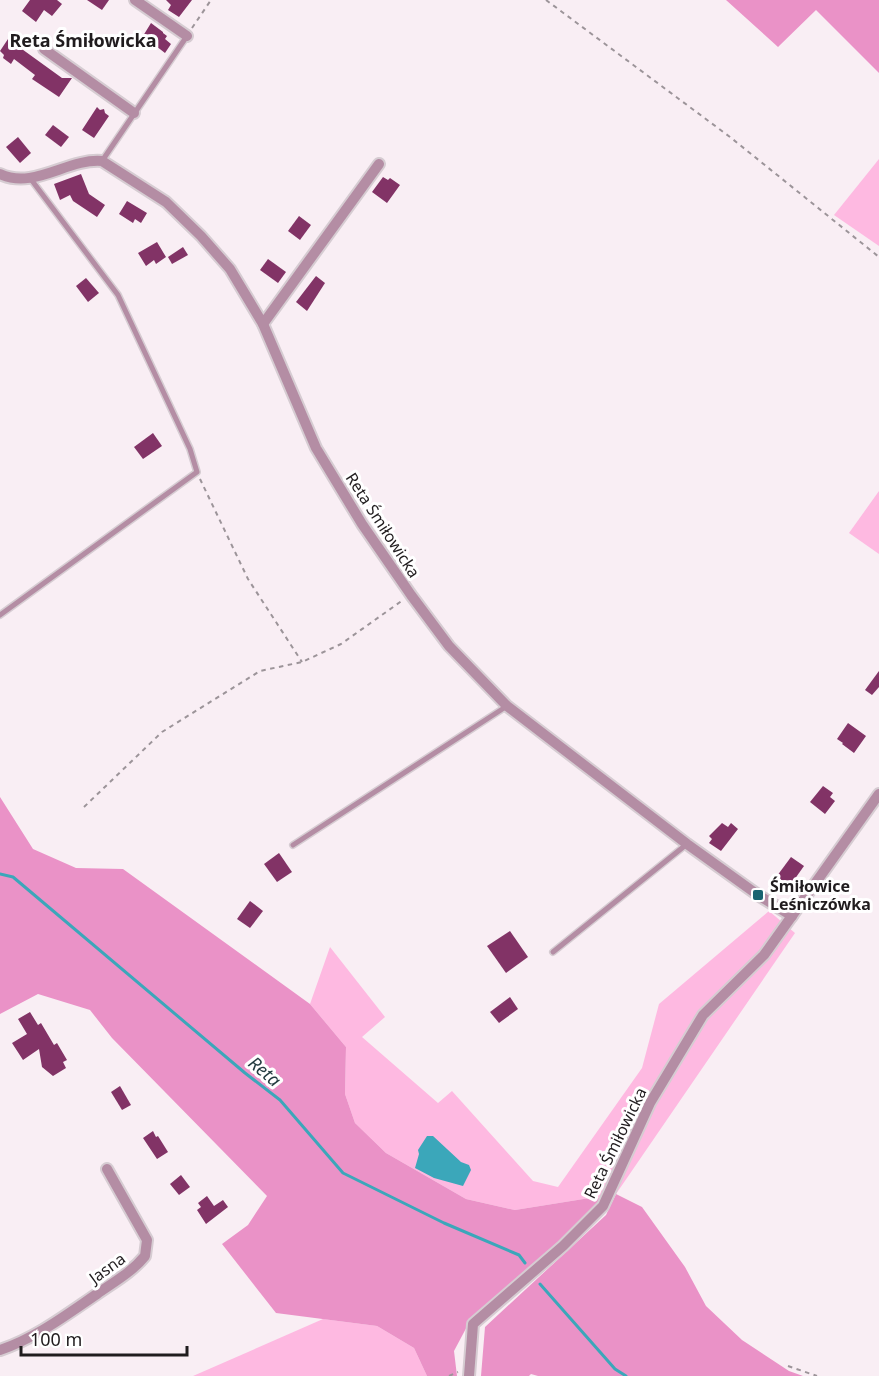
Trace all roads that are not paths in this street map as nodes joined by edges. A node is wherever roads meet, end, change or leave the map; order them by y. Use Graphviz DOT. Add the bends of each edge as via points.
graph roads {
  1 [pos="135,0"];
  2 [pos="187,36"];
  3 [pos="44,49"];
  4 [pos="134,113"];
  5 [pos="102,160"];
  6 [pos="379,164"];
  7 [pos="0,174"];
  8 [pos="30,178"];
  9 [pos="263,324"];
  10 [pos="0,615"];
  11 [pos="507,706"];
  12 [pos="879,794"];
  13 [pos="687,844"];
  14 [pos="293,845"];
  15 [pos="792,916"];
  16 [pos="553,952"];
  17 [pos="107,1169"];
  18 [pos="0,1350"];
  19 [pos="469,1376"];
  1 -- 2 [label="street"];
  2 -- 4 [label="lane"];
  3 -- 4 [label="street"];
  4 -- 5 [label="lane"];
  5 -- 8 [label="street"];
  5 -- 9 [label="street, Reta Śmiłowicka" via="166,202 201,236 230,269"];
  6 -- 9 [label="street"];
  7 -- 8 [label="street"];
  8 -- 10 [label="lane" via="118,295 197,472"];
  9 -- 11 [label="street, Reta Śmiłowicka" via="316,448 362,524 449,646"];
  11 -- 13 [label="street, Reta Śmiłowicka"];
  11 -- 14 [label="lane"];
  12 -- 15 [label="street, Reta Śmiłowicka"];
  13 -- 15 [label="street, Reta Śmiłowicka"];
  13 -- 16 [label="lane"];
  15 -- 19 [label="street, Reta Śmiłowicka" via="764,955 704,1015 650,1103 603,1206 473,1324"];
  17 -- 18 [label="street, Jasna" via="147,1240 146,1256 50,1327"];
}
